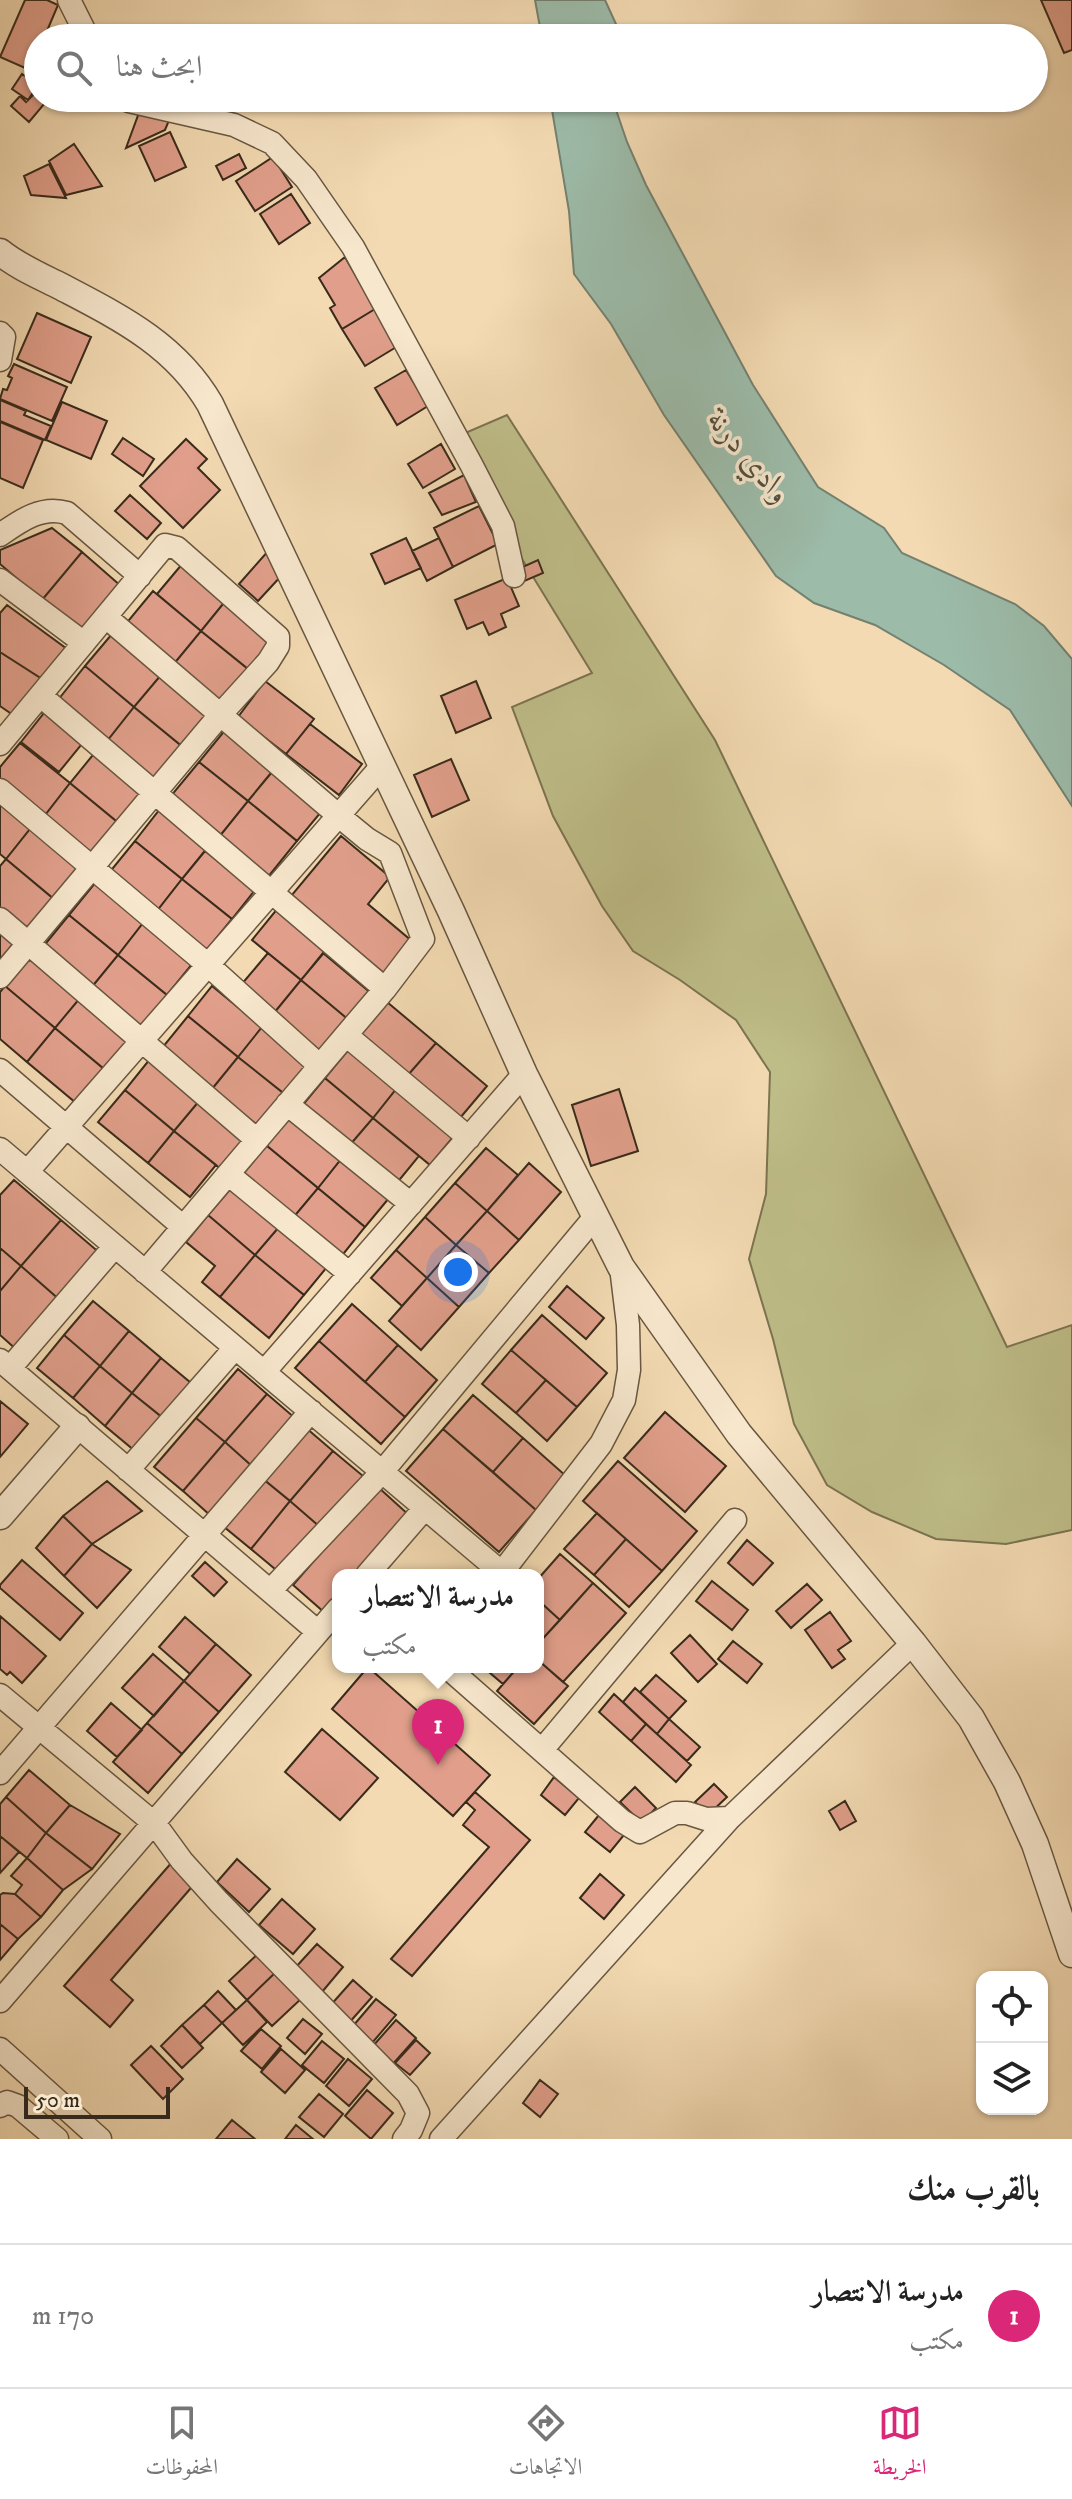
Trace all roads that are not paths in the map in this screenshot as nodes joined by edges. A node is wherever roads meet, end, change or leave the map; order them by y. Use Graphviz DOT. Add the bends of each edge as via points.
graph roads {
  1 [pos="69,0"];
  2 [pos="81,24"];
  3 [pos="181,112"];
  4 [pos="0,252"];
  5 [pos="0,333"];
  6 [pos="0,360"];
  7 [pos="0,535"];
  8 [pos="140,576"];
  9 [pos="514,576"];
  10 [pos="0,580"];
  11 [pos="106,617"];
  12 [pos="84,643"];
  13 [pos="41,696"];
  14 [pos="220,715"];
  15 [pos="4,731"];
  16 [pos="381,767"];
  17 [pos="0,790"];
  18 [pos="154,793"];
  19 [pos="339,816"];
  20 [pos="93,869"];
  21 [pos="272,893"];
  22 [pos="0,919"];
  23 [pos="29,943"];
  24 [pos="208,965"];
  25 [pos="0,977"];
  26 [pos="385,989"];
  27 [pos="346,1035"];
  28 [pos="142,1040"];
  29 [pos="320,1066"];
  30 [pos="0,1070"];
  31 [pos="524,1074"];
  32 [pos="287,1104"];
  33 [pos="66,1127"];
  34 [pos="469,1138"];
  35 [pos="257,1140"];
  36 [pos="10,1164"];
  37 [pos="228,1174"];
  38 [pos="411,1204"];
  39 [pos="594,1218"];
  40 [pos="182,1226"];
  41 [pos="115,1246"];
  42 [pos="621,1267"];
  43 [pos="145,1272"];
  44 [pos="350,1274"];
  45 [pos="235,1348"];
  46 [pos="5,1364"];
  47 [pos="264,1372"];
  48 [pos="311,1411"];
  49 [pos="77,1427"];
  50 [pos="128,1470"];
  51 [pos="382,1472"];
  52 [pos="425,1508"];
  53 [pos="0,1516"];
  54 [pos="735,1520"];
  55 [pos="204,1535"];
  56 [pos="372,1569"];
  57 [pos="495,1569"];
  58 [pos="505,1569"];
  59 [pos="270,1591"];
  60 [pos="332,1616"];
  61 [pos="318,1632"];
  62 [pos="913,1643"];
  63 [pos="454,1673"];
  64 [pos="0,1695"];
  65 [pos="39,1727"];
  66 [pos="542,1750"];
  67 [pos="0,1773"];
  68 [pos="730,1818"];
  69 [pos="155,1824"];
  70 [pos="1072,1954"];
  71 [pos="0,2001"];
  72 [pos="0,2049"];
  73 [pos="0,2106"];
  74 [pos="57,2139"];
  75 [pos="100,2139"];
  76 [pos="404,2139"];
  77 [pos="441,2139"];
  1 -- 2 [label="street"];
  3 -- 9 [label="street" via="234,125 272,143 306,179 353,247 471,464 503,526"];
  4 -- 16 [label="street" via="146,334 199,385"];
  5 -- 6 [label="street"];
  7 -- 8 [label="street" via="43,510 55,509 67,513"];
  8 -- 11 [label="street"];
  8 -- 14 [label="street" via="165,545 177,548 278,637 275,654"];
  10 -- 12 [label="street"];
  11 -- 12 [label="street"];
  11 -- 14 [label="street"];
  12 -- 13 [label="street"];
  13 -- 15 [label="street"];
  13 -- 18 [label="street"];
  14 -- 18 [label="street"];
  14 -- 19 [label="street"];
  16 -- 19 [label="street"];
  16 -- 31 [label="street"];
  17 -- 20 [label="street"];
  18 -- 20 [label="street"];
  18 -- 21 [label="street"];
  19 -- 21 [label="street"];
  19 -- 26 [label="street" via="390,853 423,939"];
  20 -- 23 [label="street"];
  20 -- 24 [label="street"];
  21 -- 24 [label="street"];
  21 -- 26 [label="street"];
  22 -- 23 [label="street"];
  23 -- 25 [label="street"];
  23 -- 28 [label="street"];
  24 -- 28 [label="street"];
  24 -- 29 [label="street"];
  26 -- 27 [label="street"];
  27 -- 29 [label="street"];
  27 -- 34 [label="street"];
  28 -- 33 [label="street"];
  28 -- 35 [label="street"];
  29 -- 32 [label="street"];
  30 -- 33 [label="street"];
  31 -- 34 [label="street"];
  31 -- 39 [label="street"];
  32 -- 35 [label="street"];
  32 -- 38 [label="street"];
  33 -- 36 [label="street"];
  33 -- 40 [label="street"];
  34 -- 38 [label="street"];
  35 -- 37 [label="street"];
  36 -- 41 [label="street"];
  37 -- 40 [label="street"];
  37 -- 44 [label="street"];
  38 -- 44 [label="street"];
  39 -- 42 [label="street"];
  39 -- 51 [label="street"];
  40 -- 43 [label="street"];
  41 -- 43 [label="street"];
  41 -- 46 [label="street"];
  42 -- 58 [label="street" via="628,1325 624,1400 601,1444"];
  42 -- 62 [label="street" via="739,1434"];
  43 -- 45 [label="street"];
  44 -- 47 [label="street"];
  45 -- 47 [label="street"];
  45 -- 50 [label="street"];
  46 -- 49 [label="street"];
  47 -- 48 [label="street"];
  48 -- 51 [label="street"];
  48 -- 55 [label="street"];
  49 -- 50 [label="street"];
  49 -- 53 [label="street"];
  50 -- 55 [label="street"];
  51 -- 52 [label="street"];
  51 -- 59 [label="street"];
  52 -- 56 [label="street"];
  52 -- 57 [label="street"];
  54 -- 66 [label="street"];
  55 -- 59 [label="street"];
  55 -- 65 [label="street"];
  59 -- 61 [label="street"];
  60 -- 61 [label="street"];
  61 -- 69 [label="street"];
  62 -- 68 [label="street"];
  62 -- 70 [label="street" via="971,1718 1007,1782 1035,1844"];
  63 -- 66 [label="street"];
  64 -- 65 [label="street"];
  65 -- 67 [label="street"];
  65 -- 69 [label="street"];
  66 -- 68 [label="street" via="640,1832 675,1813"];
  68 -- 77 [label="street"];
  69 -- 71 [label="street"];
  69 -- 76 [label="street" via="219,1902 408,2094 418,2113"];
  72 -- 75 [label="street"];
  73 -- 74 [label="street" via="18,2106"];
}
